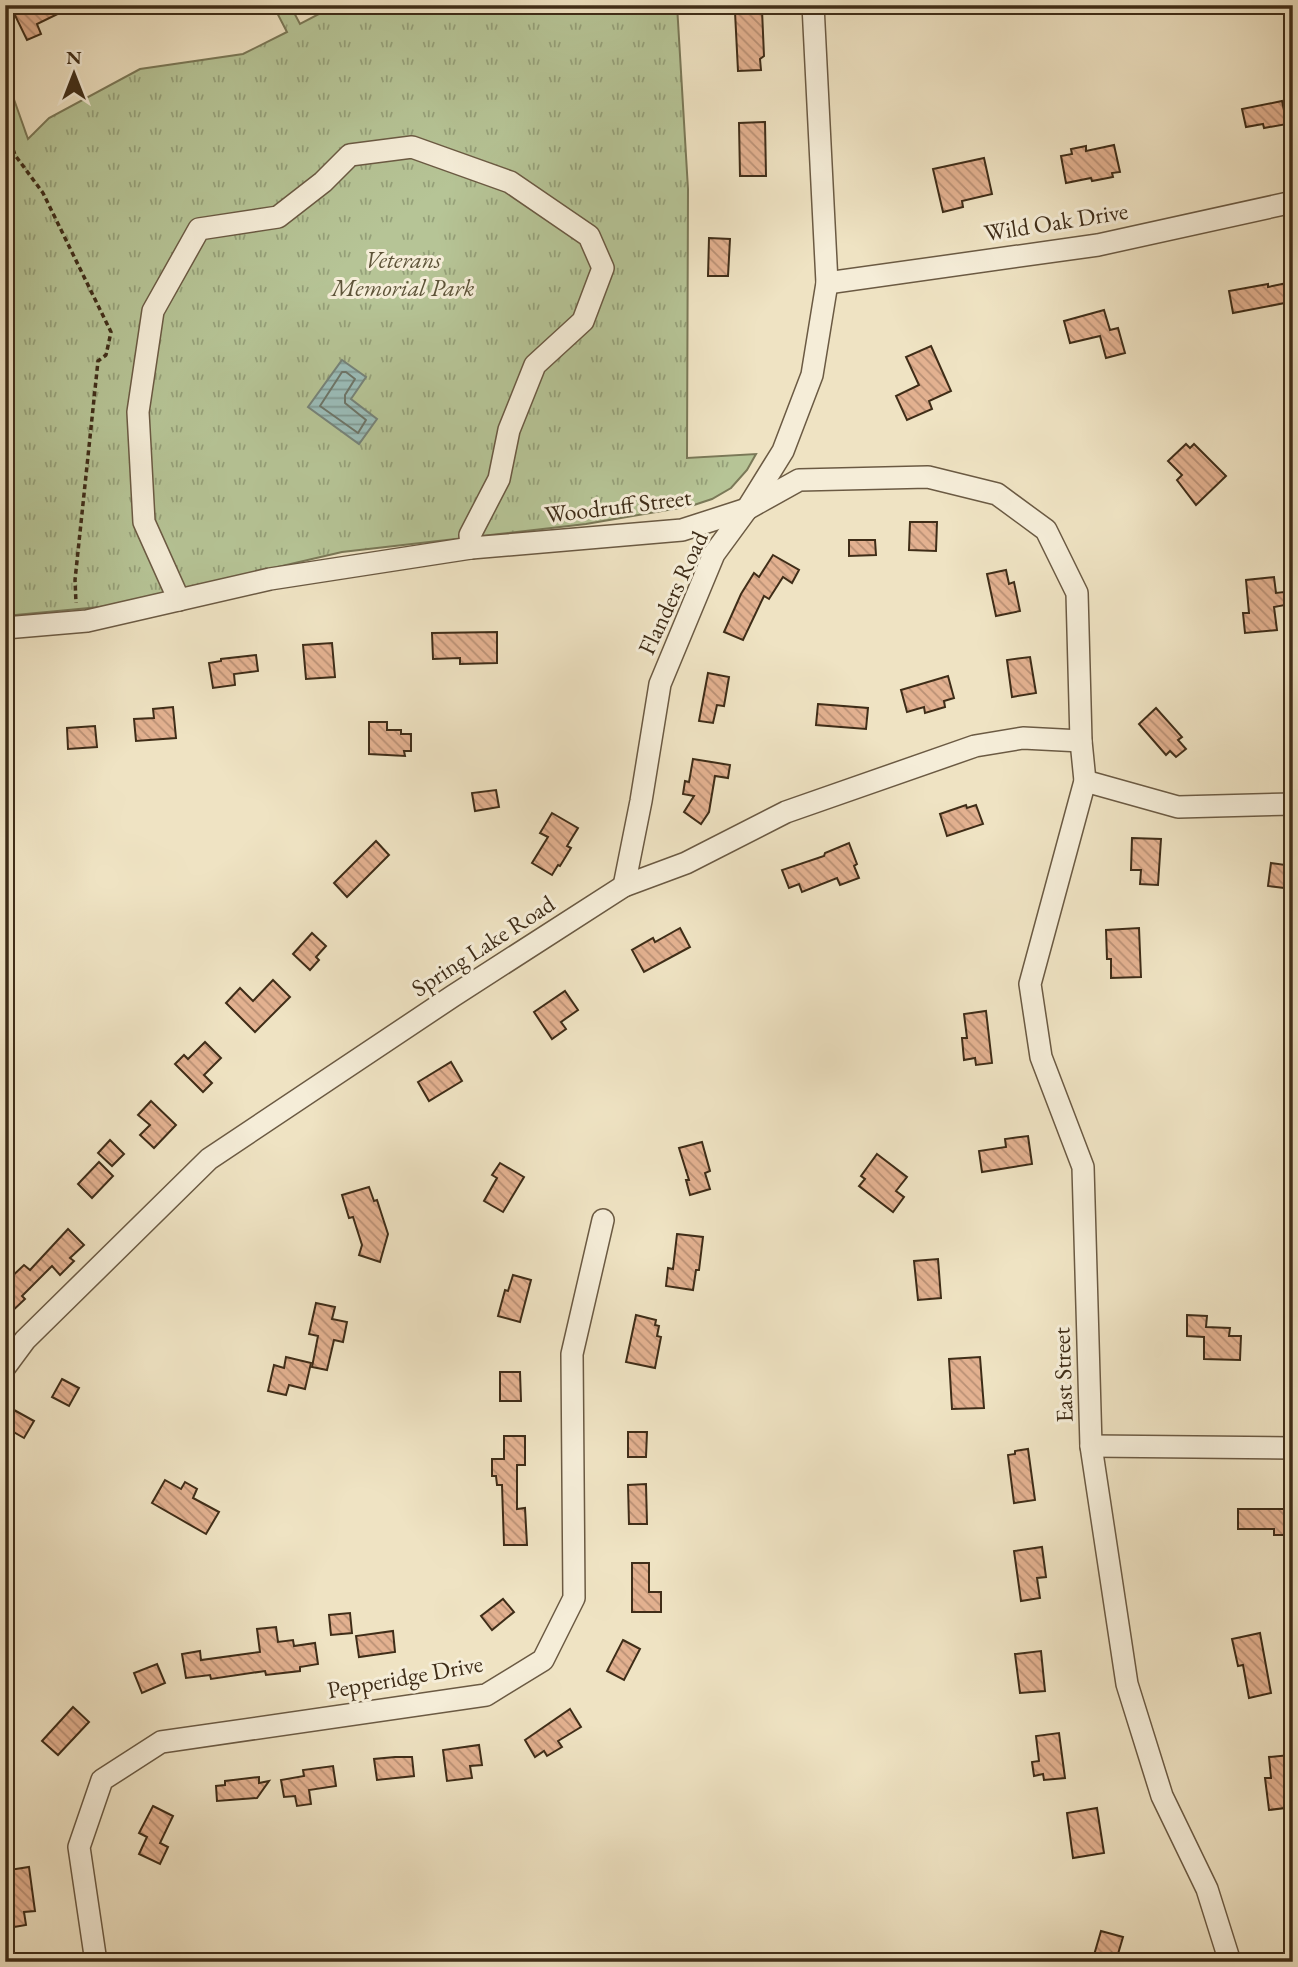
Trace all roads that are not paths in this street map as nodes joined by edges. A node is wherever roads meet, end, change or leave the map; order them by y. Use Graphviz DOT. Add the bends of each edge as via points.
graph roads {
  1 [pos="813,5"];
  2 [pos="1293,202"];
  3 [pos="827,283"];
  4 [pos="747,509"];
  5 [pos="471,548"];
  6 [pos="179,600"];
  7 [pos="5,628"];
  8 [pos="1081,741"];
  9 [pos="1085,781"];
  10 [pos="1293,804"];
  11 [pos="624,886"];
  12 [pos="603,1220"];
  13 [pos="5,1367"];
  14 [pos="1091,1446"];
  15 [pos="1293,1448"];
  16 [pos="96,1962"];
  17 [pos="1230,1962"];
  1 -- 3 [label="street, Flanders Road"];
  2 -- 3 [label="street, Wild Oak Drive" via="1098,244"];
  3 -- 4 [label="street, Flanders Road" via="812,375 783,451"];
  4 -- 5 [label="street, Woodruff Street" via="682,530"];
  4 -- 8 [label="street, Woodruff Street" via="799,480 928,477 997,494 1046,530 1077,593"];
  4 -- 11 [label="street, Flanders Road" via="714,554 660,684"];
  5 -- 6 [label="street, Woodruff Street" via="271,579"];
  5 -- 6 [label="street" via="470,535 499,479 509,430 535,366 583,321 603,268 589,236 510,182 412,147 350,155 278,217 199,229 153,311 138,412 144,522"];
  6 -- 7 [label="street, Woodruff Street" via="77,622"];
  8 -- 9 [label="street, Woodruff Street"];
  8 -- 11 [label="street, Spring Lake Road" via="1023,738 975,746 786,812 686,863"];
  9 -- 10 [label="street" via="1178,807"];
  9 -- 14 [label="street, East Street" via="1030,984 1041,1057 1083,1167"];
  11 -- 13 [label="street, Spring Lake Road" via="209,1159 26,1340"];
  12 -- 16 [label="street, Pepperidge Drive" via="572,1354 574,1598 543,1660 486,1695 161,1742 102,1780 79,1847"];
  14 -- 15 [label="street"];
  14 -- 17 [label="street, East Street" via="1126,1684 1162,1796 1206,1889"];
}
